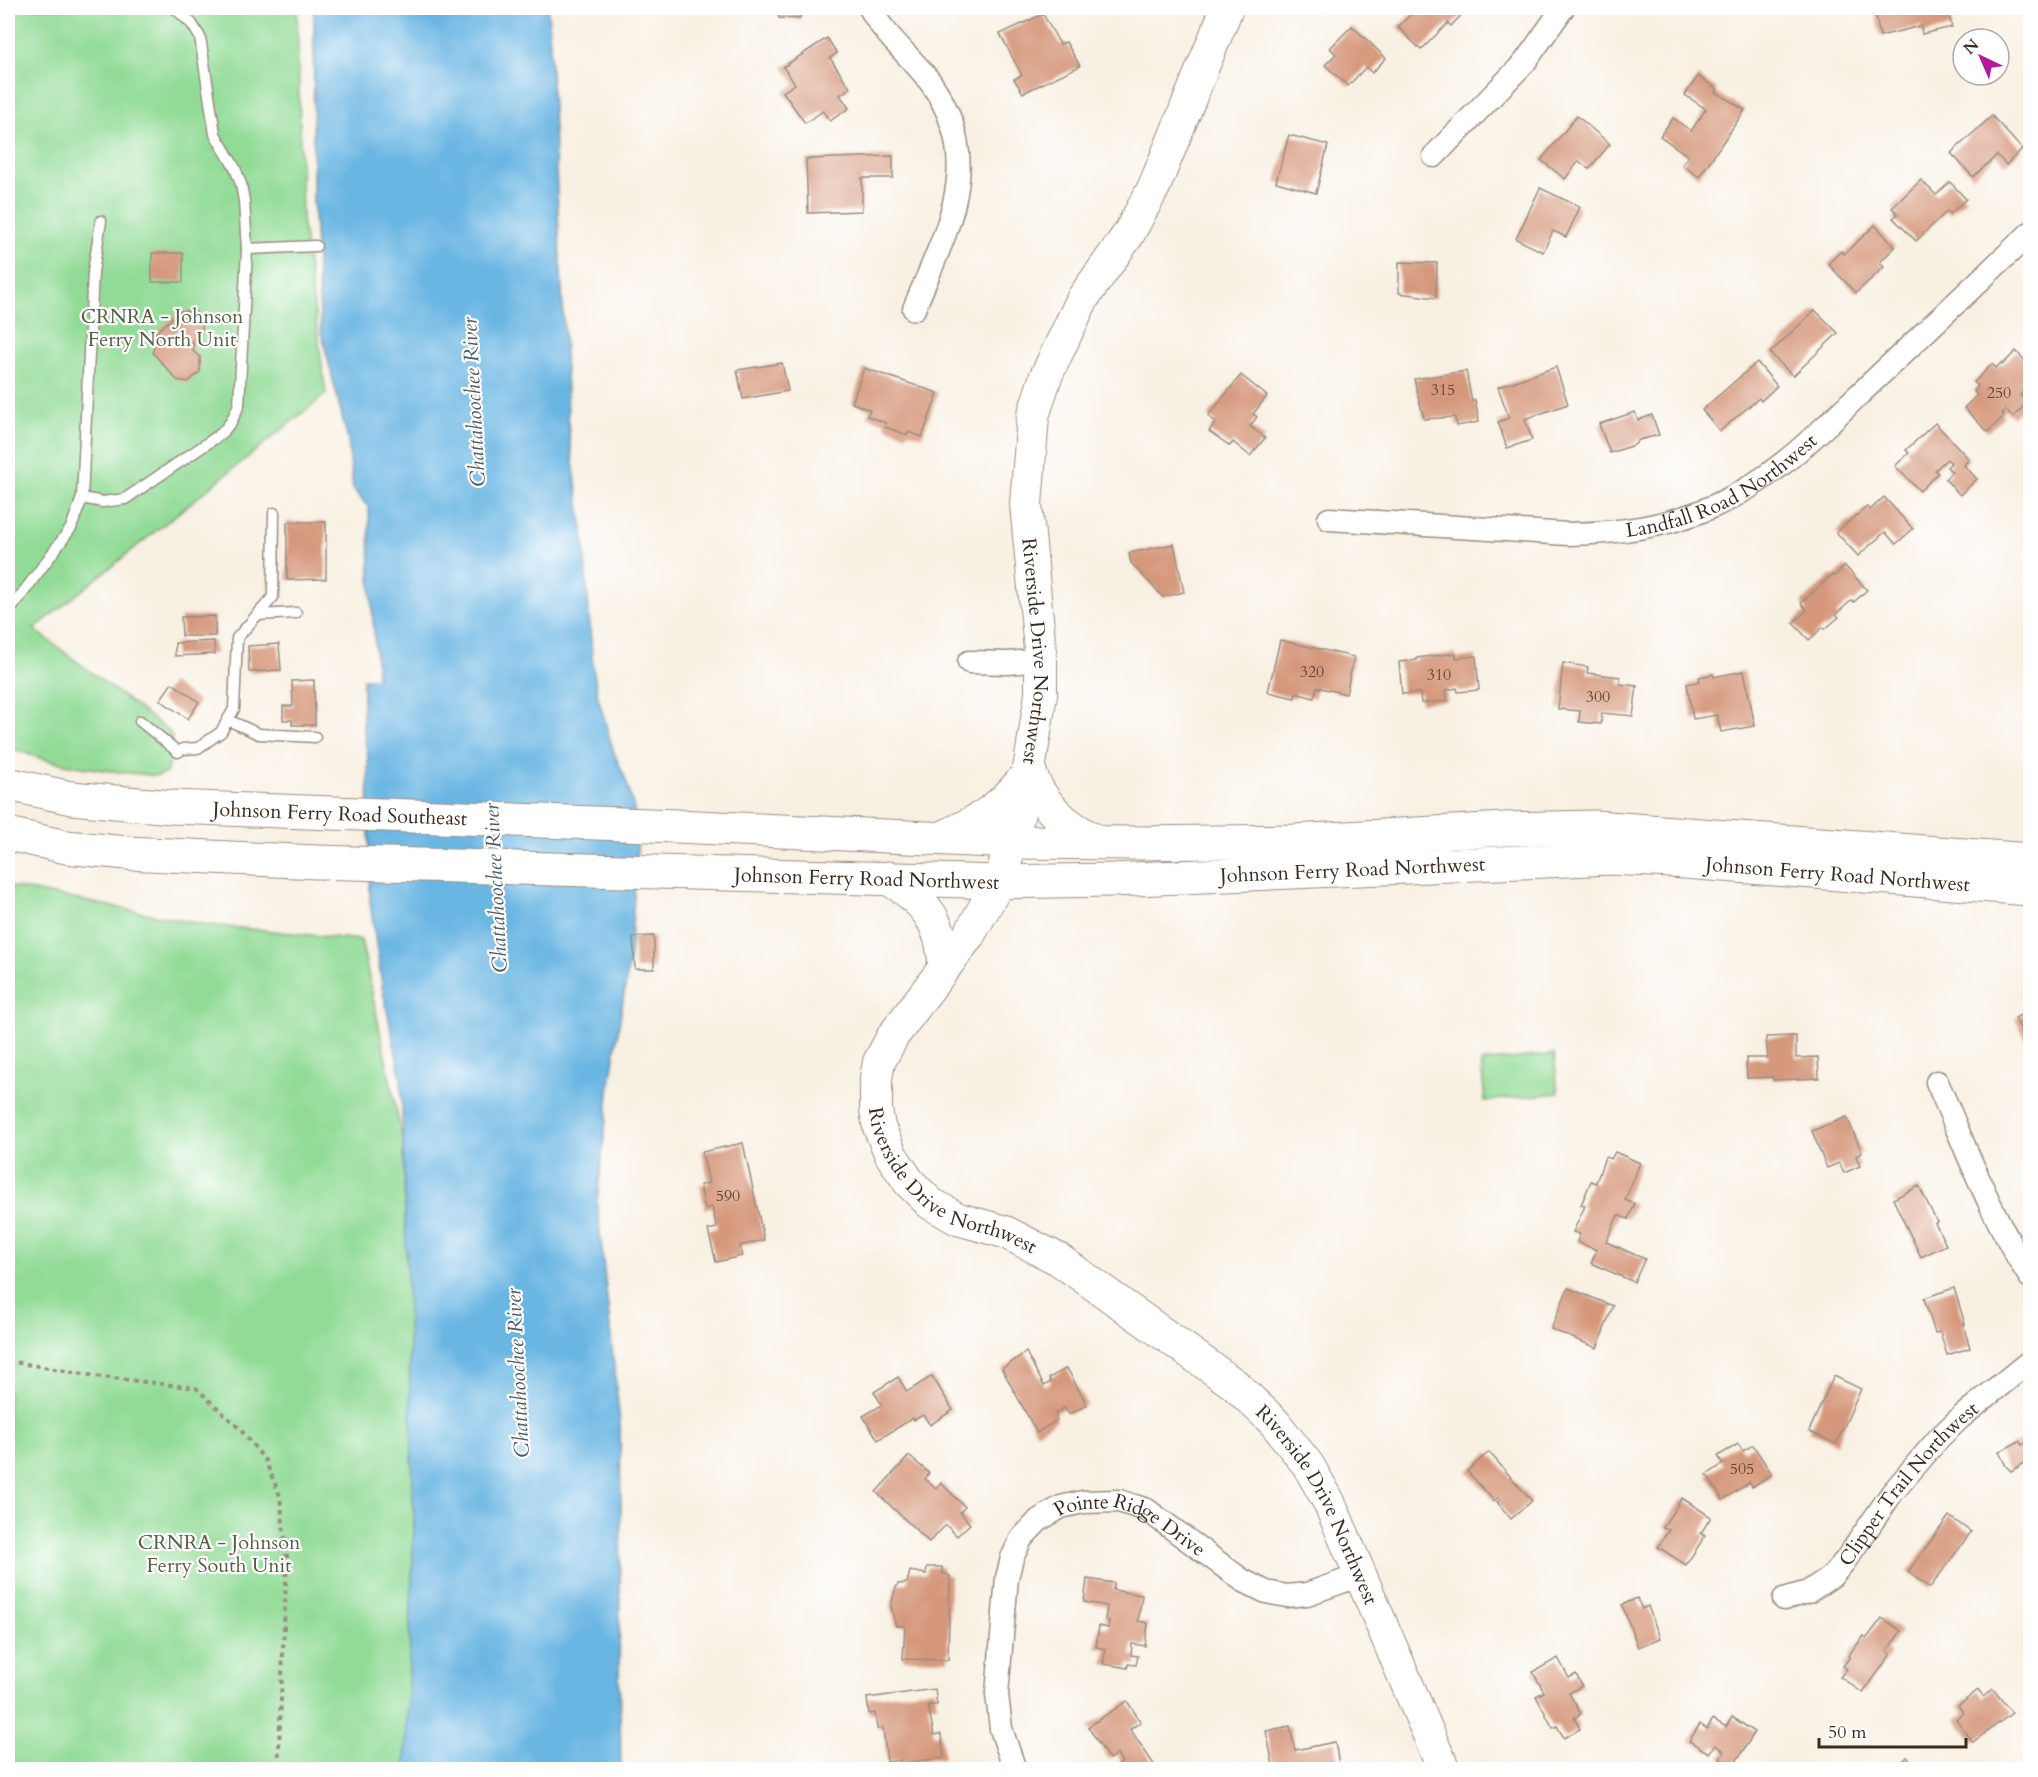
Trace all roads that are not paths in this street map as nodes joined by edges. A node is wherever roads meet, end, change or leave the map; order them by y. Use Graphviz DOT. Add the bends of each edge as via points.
graph roads {
  1 [pos="175,8"];
  2 [pos="870,8"];
  3 [pos="1227,8"];
  4 [pos="1563,8"];
  5 [pos="1434,156"];
  6 [pos="101,221"];
  7 [pos="2031,233"];
  8 [pos="316,246"];
  9 [pos="246,249"];
  10 [pos="914,309"];
  11 [pos="82,498"];
  12 [pos="274,513"];
  13 [pos="1329,519"];
  14 [pos="8,614"];
  15 [pos="296,614"];
  16 [pos="257,615"];
  17 [pos="1041,660"];
  18 [pos="969,662"];
  19 [pos="228,720"];
  20 [pos="140,721"];
  21 [pos="315,737"];
  22 [pos="1029,771"];
  23 [pos="8,784"];
  24 [pos="676,826"];
  25 [pos="13,839"];
  26 [pos="940,839"];
  27 [pos="1012,842"];
  28 [pos="1099,843"];
  29 [pos="2031,860"];
  30 [pos="888,878"];
  31 [pos="999,882"];
  32 [pos="2031,889"];
  33 [pos="945,966"];
  34 [pos="1937,1082"];
  35 [pos="2031,1277"];
  36 [pos="2031,1361"];
  37 [pos="1361,1575"];
  38 [pos="1784,1599"];
  39 [pos="1015,1770"];
  40 [pos="1444,1770"];
  1 -- 9 [label="lane" via="200,37 214,134 241,184"];
  2 -- 10 [label="street" via="944,104 954,128 960,162 952,213"];
  3 -- 17 [label="street, Riverside Drive Northwest" via="1154,187 1128,235 1083,298 1046,376 1033,416 1026,504"];
  4 -- 5 [label="street" via="1525,62"];
  6 -- 11 [label="lane" via="93,272"];
  7 -- 13 [label="street, Landfall Road Northwest" via="1796,453 1744,491 1715,506 1680,519 1606,533"];
  8 -- 9 [label="lane"];
  9 -- 11 [label="lane" via="242,389 231,422 221,434 126,499 103,502"];
  11 -- 14 [label="lane" via="71,528"];
  12 -- 16 [label="lane" via="273,597"];
  15 -- 16 [label="lane"];
  16 -- 19 [label="lane" via="237,638 234,709"];
  17 -- 18 [label="street"];
  17 -- 22 [label="street, Riverside Drive Northwest" via="1041,694"];
  19 -- 20 [label="lane" via="221,732 198,748 178,752"];
  19 -- 21 [label="lane" via="259,734"];
  22 -- 26 [label="main road" via="992,812"];
  22 -- 27 [label="street, Riverside Drive Northwest"];
  22 -- 28 [label="main road" via="1052,811 1068,826"];
  23 -- 24 [label="main road, Johnson Ferry Road Southeast" via="71,798 118,803"];
  24 -- 26 [label="main road, Johnson Ferry Road Northwest"];
  25 -- 30 [label="main road, Johnson Ferry Road Northwest" via="127,853 317,862"];
  26 -- 27 [label="main road, Johnson Ferry Road Northwest"];
  27 -- 28 [label="main road, Johnson Ferry Road Northwest"];
  27 -- 31 [label="street, Riverside Drive Northwest"];
  28 -- 29 [label="main road, Johnson Ferry Road Northwest" via="1294,841 1595,827"];
  30 -- 31 [label="main road, Johnson Ferry Road Northwest"];
  30 -- 33 [label="main road" via="912,894 934,919"];
  31 -- 32 [label="main road, Johnson Ferry Road Northwest" via="1611,858"];
  31 -- 33 [label="street, Riverside Drive Northwest" via="969,935"];
  33 -- 37 [label="street, Riverside Drive Northwest" via="893,1036 879,1062 876,1110 891,1155 920,1193 944,1212 1005,1232 1049,1254 1234,1384 1274,1422 1308,1465"];
  34 -- 35 [label="street" via="1995,1215"];
  36 -- 38 [label="street, Clipper Trail Northwest" via="1939,1438 1892,1493 1832,1576 1808,1592"];
  37 -- 39 [label="street, Pointe Ridge Drive" via="1307,1594 1266,1592 1242,1580 1147,1510 1119,1501 1083,1502 1056,1510 1039,1520 1021,1539 1007,1578 997,1694 1001,1729"];
  37 -- 40 [label="street, Riverside Drive Northwest"];
}
